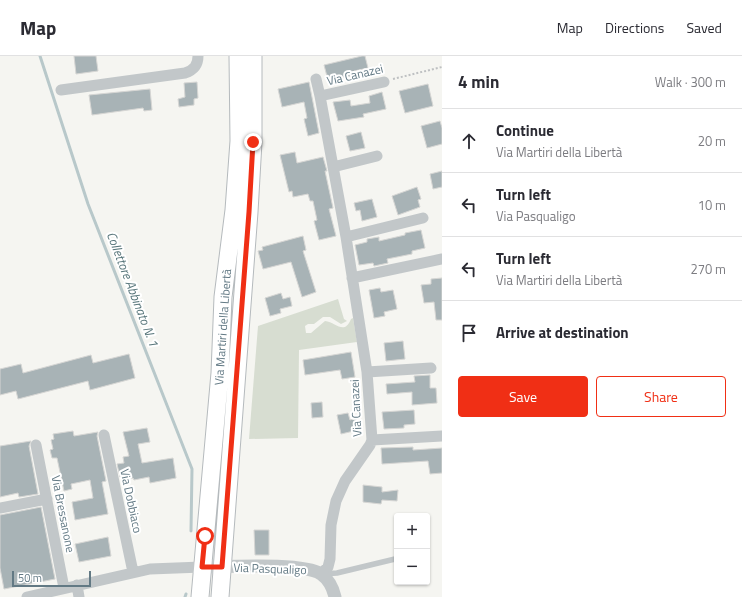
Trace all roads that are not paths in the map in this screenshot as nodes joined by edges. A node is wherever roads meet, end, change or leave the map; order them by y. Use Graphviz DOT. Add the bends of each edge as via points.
graph roads {
  1 [pos="198,56"];
  2 [pos="238,56"];
  3 [pos="253,56"];
  4 [pos="316,78"];
  5 [pos="384,82"];
  6 [pos="61,90"];
  7 [pos="320,96"];
  8 [pos="377,156"];
  9 [pos="333,167"];
  10 [pos="423,218"];
  11 [pos="346,237"];
  12 [pos="442,259"];
  13 [pos="352,278"];
  14 [pos="431,368"];
  15 [pos="367,372"];
  16 [pos="104,435"];
  17 [pos="442,436"];
  18 [pos="372,440"];
  19 [pos="36,445"];
  20 [pos="47,500"];
  21 [pos="0,508"];
  22 [pos="394,560"];
  23 [pos="202,567"];
  24 [pos="222,567"];
  25 [pos="133,572"];
  26 [pos="321,574"];
  27 [pos="77,585"];
  28 [pos="64,588"];
  29 [pos="27,597"];
  30 [pos="79,597"];
  31 [pos="200,597"];
  32 [pos="220,597"];
  33 [pos="335,597"];
  1 -- 6 [label="street" via="195,68 185,73"];
  2 -- 23 [label="main road, Via Martiri della Libertà" via="239,142 234,210 223,297 220,373"];
  3 -- 24 [label="main road, Via Martiri della Libertà" via="253,142 249,212"];
  4 -- 7 [label="street, Via Canazei"];
  5 -- 7 [label="street, Via Canazei"];
  7 -- 9 [label="street, Via Canazei"];
  8 -- 9 [label="street"];
  9 -- 11 [label="street, Via Canazei"];
  10 -- 11 [label="street"];
  11 -- 13 [label="street, Via Canazei"];
  12 -- 13 [label="street"];
  13 -- 15 [label="street, Via Canazei"];
  14 -- 15 [label="street, Via Canazei"];
  15 -- 18 [label="street, Via Canazei"];
  16 -- 25 [label="street, Via Dobbiaco"];
  17 -- 18 [label="street"];
  18 -- 26 [label="street, Via Canazei" via="345,481 336,501 331,525 330,560 328,567"];
  19 -- 20 [label="street, Via Bressanone"];
  20 -- 21 [label="street"];
  20 -- 28 [label="street, Via Bressanone"];
  22 -- 26 [label="lane"];
  23 -- 24 [label="street, Via Pasqualigo"];
  23 -- 25 [label="street, Via Pasqualigo"];
  23 -- 31 [label="main road, Via Martiri della Libertà"];
  24 -- 26 [label="street, Via Pasqualigo" via="289,567 313,570"];
  24 -- 32 [label="main road, Via Martiri della Libertà"];
  25 -- 27 [label="street, Via Pasqualigo"];
  26 -- 33 [label="street, Via Pasqualigo" via="327,580"];
  27 -- 28 [label="street, Via Pasqualigo"];
  27 -- 30 [label="street"];
  28 -- 29 [label="street, Via Pasqualigo"];
}
